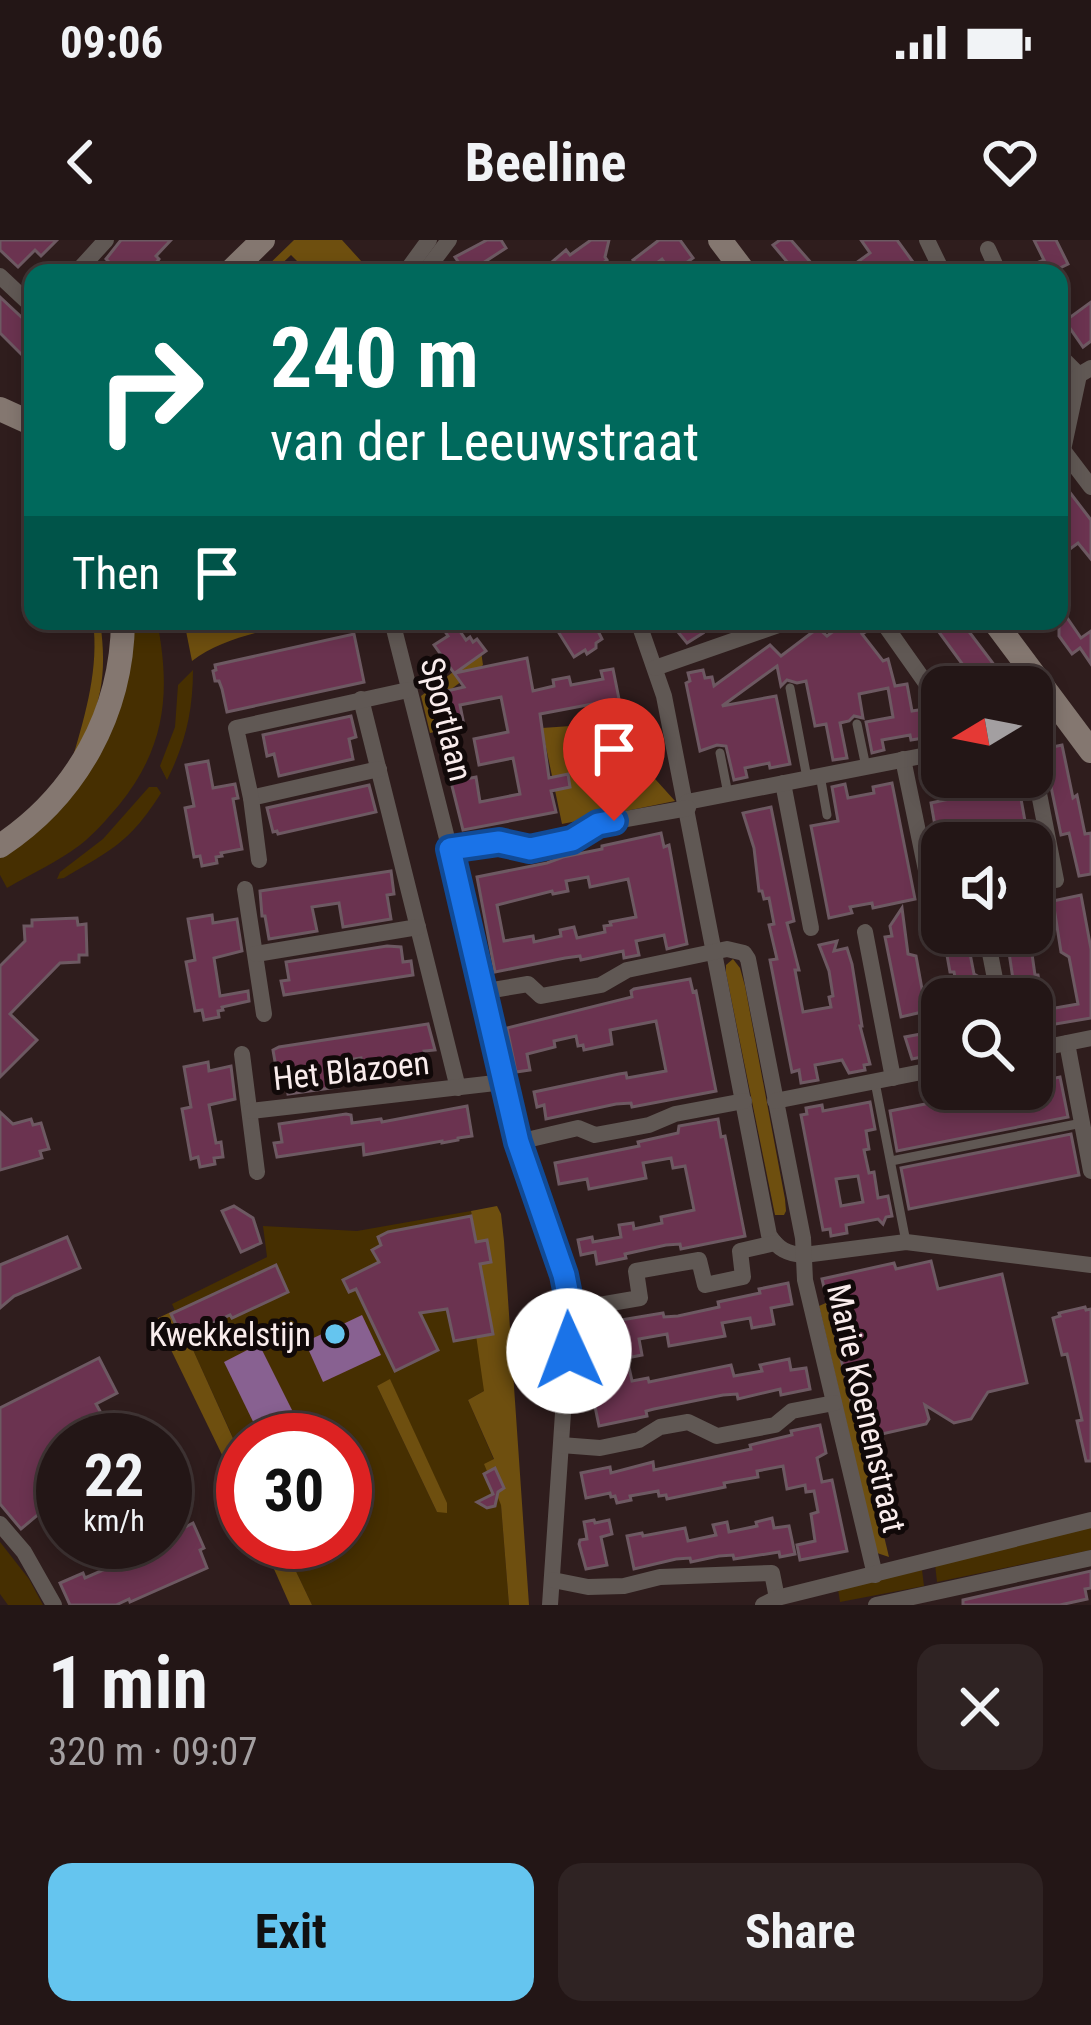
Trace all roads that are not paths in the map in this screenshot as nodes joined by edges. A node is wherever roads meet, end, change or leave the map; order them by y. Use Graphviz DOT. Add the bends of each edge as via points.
graph roads {
  1 [pos="106,240"];
  2 [pos="262,240"];
  3 [pos="449,240"];
  4 [pos="720,240"];
  5 [pos="988,250"];
  6 [pos="84,264"];
  7 [pos="239,264"];
  8 [pos="431,264"];
  9 [pos="738,264"];
  10 [pos="995,264"];
  11 [pos="0,276"];
  12 [pos="24,299"];
  13 [pos="1085,371"];
  14 [pos="1068,428"];
  15 [pos="1068,460"];
  16 [pos="1091,487"];
  17 [pos="108,630"];
  18 [pos="122,630"];
  19 [pos="394,630"];
  20 [pos="641,630"];
  21 [pos="764,630"];
  22 [pos="888,630"];
  23 [pos="1001,630"];
  24 [pos="656,668"];
  25 [pos="921,676"];
  26 [pos="790,688"];
  27 [pos="408,690"];
  28 [pos="361,699"];
  29 [pos="110,702"];
  30 [pos="857,724"];
  31 [pos="1091,751"];
  32 [pos="720,753"];
  33 [pos="921,756"];
  34 [pos="903,759"];
  35 [pos="866,766"];
  36 [pos="379,770"];
  37 [pos="814,777"];
  38 [pos="783,783"];
  39 [pos="728,794"];
  40 [pos="251,798"];
  41 [pos="1040,798"];
  42 [pos="687,805"];
  43 [pos="827,815"];
  44 [pos="0,846"];
  45 [pos="921,846"];
  46 [pos="450,849"];
  47 [pos="259,860"];
  48 [pos="1056,880"];
  49 [pos="245,889"];
  50 [pos="418,927"];
  51 [pos="811,928"];
  52 [pos="865,932"];
  53 [pos="716,951"];
  54 [pos="256,954"];
  55 [pos="481,992"];
  56 [pos="265,1014"];
  57 [pos="1091,1039"];
  58 [pos="1066,1043"];
  59 [pos="1053,1046"];
  60 [pos="242,1054"];
  61 [pos="921,1072"];
  62 [pos="884,1080"];
  63 [pos="504,1082"];
  64 [pos="458,1088"];
  65 [pos="744,1101"];
  66 [pos="776,1101"];
  67 [pos="251,1111"];
  68 [pos="1082,1124"];
  69 [pos="518,1142"];
  70 [pos="1089,1145"];
  71 [pos="891,1161"];
  72 [pos="1091,1171"];
  73 [pos="257,1172"];
  74 [pos="906,1242"];
  75 [pos="775,1243"];
  76 [pos="804,1255"];
  77 [pos="1091,1265"];
  78 [pos="571,1310"];
  79 [pos="834,1402"];
  80 [pos="562,1445"];
  81 [pos="1091,1520"];
  82 [pos="0,1524"];
  83 [pos="1091,1558"];
  84 [pos="926,1561"];
  85 [pos="875,1575"];
  86 [pos="553,1580"];
  87 [pos="829,1596"];
  88 [pos="932,1599"];
  89 [pos="770,1602"];
  90 [pos="54,1605"];
  91 [pos="550,1605"];
  92 [pos="876,1605"];
  1 -- 6 [label="street"];
  2 -- 7 [label="main road"];
  3 -- 8 [label="street"];
  4 -- 9 [label="main road"];
  5 -- 10 [label="street"];
  11 -- 12 [label="street"];
  13 -- 14 [label="street"];
  15 -- 16 [label="street"];
  17 -- 29 [label="main road"];
  18 -- 29 [label="main road"];
  19 -- 27 [label="street, Sportlaan"];
  20 -- 24 [label="street"];
  21 -- 24 [label="street"];
  22 -- 25 [label="street"];
  23 -- 31 [label="main road"];
  24 -- 42 [label="street"];
  26 -- 37 [label="lane"];
  27 -- 28 [label="street"];
  27 -- 46 [label="street, Sportlaan"];
  28 -- 36 [label="street, Het Blazoen"];
  28 -- 40 [label="street" via="236,728"];
  29 -- 44 [label="main road" via="86,760 60,795"];
  30 -- 35 [label="lane"];
  32 -- 39 [label="lane"];
  33 -- 34 [label="street"];
  34 -- 35 [label="street"];
  34 -- 45 [label="street"];
  35 -- 37 [label="street"];
  36 -- 40 [label="street"];
  36 -- 50 [label="street, Het Blazoen"];
  37 -- 38 [label="street"];
  37 -- 43 [label="lane"];
  38 -- 39 [label="street"];
  38 -- 51 [label="street"];
  39 -- 42 [label="street"];
  40 -- 47 [label="street"];
  41 -- 48 [label="street"];
  42 -- 46 [label="street" via="530,849 499,842"];
  42 -- 53 [label="street"];
  46 -- 55 [label="street, Sportlaan"];
  49 -- 54 [label="street, Het Blazoen"];
  50 -- 54 [label="street"];
  50 -- 64 [label="street, Het Blazoen"];
  52 -- 62 [label="street"];
  53 -- 55 [label="street" via="627,970 602,986 542,996 528,984"];
  53 -- 65 [label="street"];
  53 -- 66 [label="street, Marie Koenenstraat" via="738,950 748,959"];
  54 -- 56 [label="street, Het Blazoen"];
  55 -- 63 [label="street, Sportlaan"];
  57 -- 58 [label="street"];
  58 -- 59 [label="street"];
  58 -- 68 [label="street"];
  60 -- 67 [label="street, Het Blazoen"];
  61 -- 62 [label="street"];
  62 -- 66 [label="street"];
  62 -- 71 [label="lane"];
  63 -- 64 [label="street, Het Blazoen"];
  63 -- 69 [label="street, Sportlaan"];
  64 -- 67 [label="street, Het Blazoen"];
  65 -- 69 [label="street" via="595,1135 578,1128"];
  65 -- 75 [label="street"];
  66 -- 76 [label="street, Marie Koenenstraat"];
  67 -- 73 [label="street, Het Blazoen"];
  68 -- 70 [label="street"];
  68 -- 71 [label="lane"];
  69 -- 78 [label="street, Sportlaan"];
  70 -- 72 [label="street"];
  71 -- 74 [label="lane"];
  74 -- 76 [label="street"];
  74 -- 77 [label="street"];
  75 -- 76 [label="street"];
  75 -- 78 [label="street" via="740,1251 743,1277 705,1285 699,1260 636,1271 640,1298"];
  76 -- 79 [label="street, Marie Koenenstraat"];
  78 -- 80 [label="street, Sportlaan"];
  79 -- 80 [label="street" via="717,1436 688,1422 600,1448"];
  79 -- 85 [label="street, Marie Koenenstraat"];
  80 -- 86 [label="street, Sportlaan"];
  81 -- 84 [label="street"];
  82 -- 90 [label="street"];
  83 -- 88 [label="street"];
  84 -- 85 [label="street"];
  84 -- 88 [label="street"];
  85 -- 87 [label="street"];
  86 -- 89 [label="street" via="588,1588 772,1573"];
  86 -- 91 [label="street, Sportlaan"];
  87 -- 89 [label="street"];
  88 -- 92 [label="street"];
}
